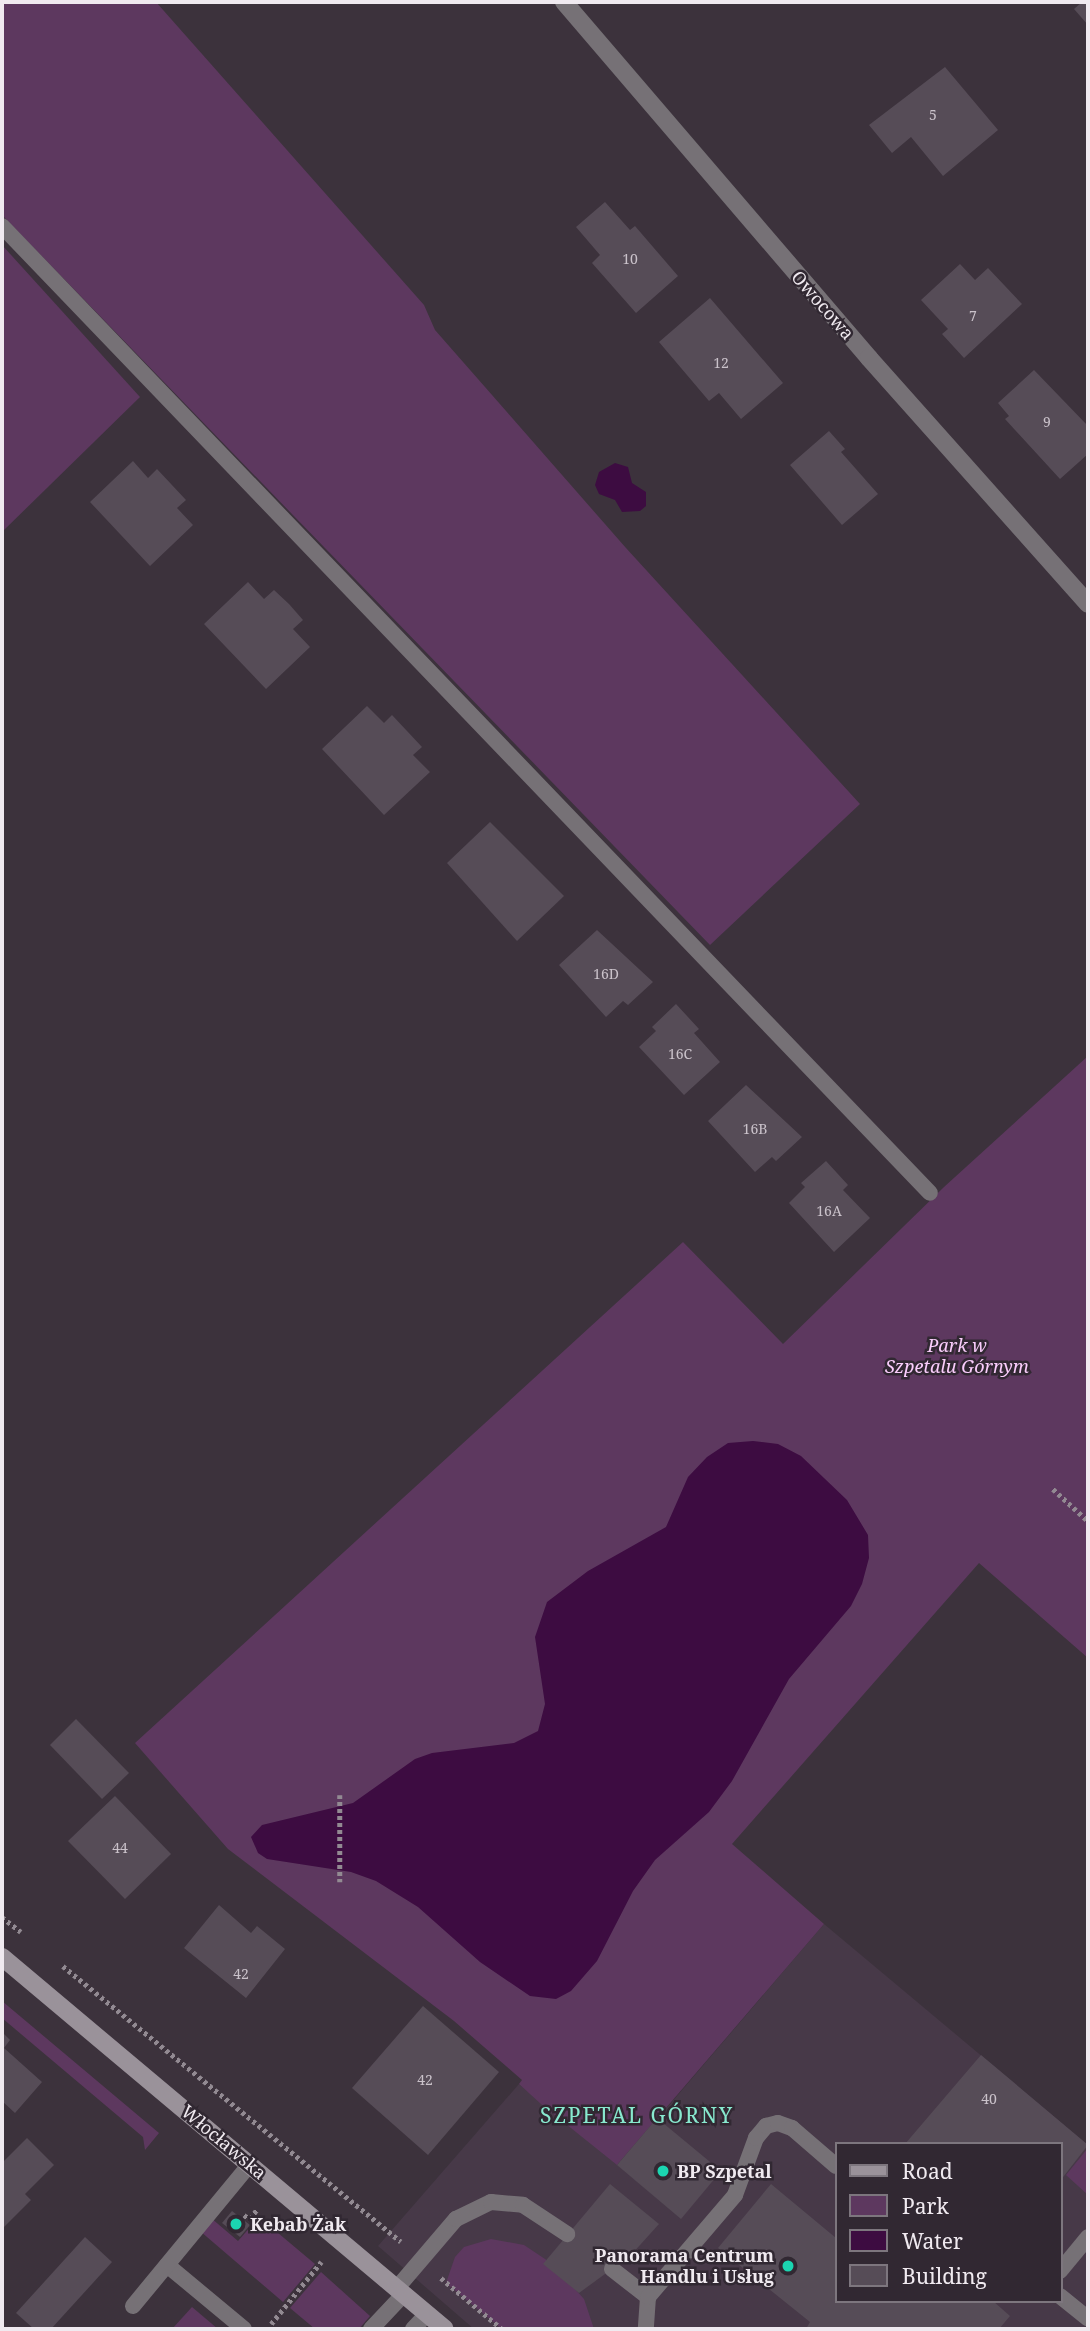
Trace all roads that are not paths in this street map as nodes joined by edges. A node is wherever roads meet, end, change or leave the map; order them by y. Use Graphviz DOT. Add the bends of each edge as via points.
graph roads {
  1 [pos="564,2"];
  2 [pos="2,226"];
  3 [pos="1088,604"];
  4 [pos="930,1193"];
  5 [pos="2,1957"];
  6 [pos="250,2164"];
  7 [pos="834,2164"];
  8 [pos="567,2234"];
  9 [pos="1088,2237"];
  10 [pos="167,2265"];
  11 [pos="612,2269"];
  12 [pos="1062,2269"];
  13 [pos="400,2291"];
  14 [pos="648,2297"];
  15 [pos="1062,2298"];
  16 [pos="133,2306"];
  17 [pos="427,2314"];
  18 [pos="1088,2319"];
  19 [pos="244,2329"];
  20 [pos="371,2329"];
  21 [pos="413,2329"];
  22 [pos="445,2329"];
  23 [pos="645,2329"];
  1 -- 3 [label="street, Owocowa" via="869,358"];
  2 -- 4 [label="lane"];
  5 -- 6 [label="main road, Włocławska"];
  6 -- 10 [label="lane"];
  6 -- 13 [label="main road, Włocławska"];
  7 -- 14 [label="lane" via="792,2128 778,2123 766,2126 756,2138 735,2195"];
  8 -- 13 [label="lane" via="523,2205 491,2202 456,2219 420,2259"];
  9 -- 12 [label="lane"];
  10 -- 16 [label="lane"];
  10 -- 19 [label="lane"];
  11 -- 14 [label="lane"];
  13 -- 17 [label="main road, Włocławska"];
  13 -- 20 [label="lane"];
  14 -- 23 [label="lane"];
  15 -- 18 [label="lane"];
  17 -- 21 [label="lane"];
  17 -- 22 [label="main road, Włocławska"];
}
